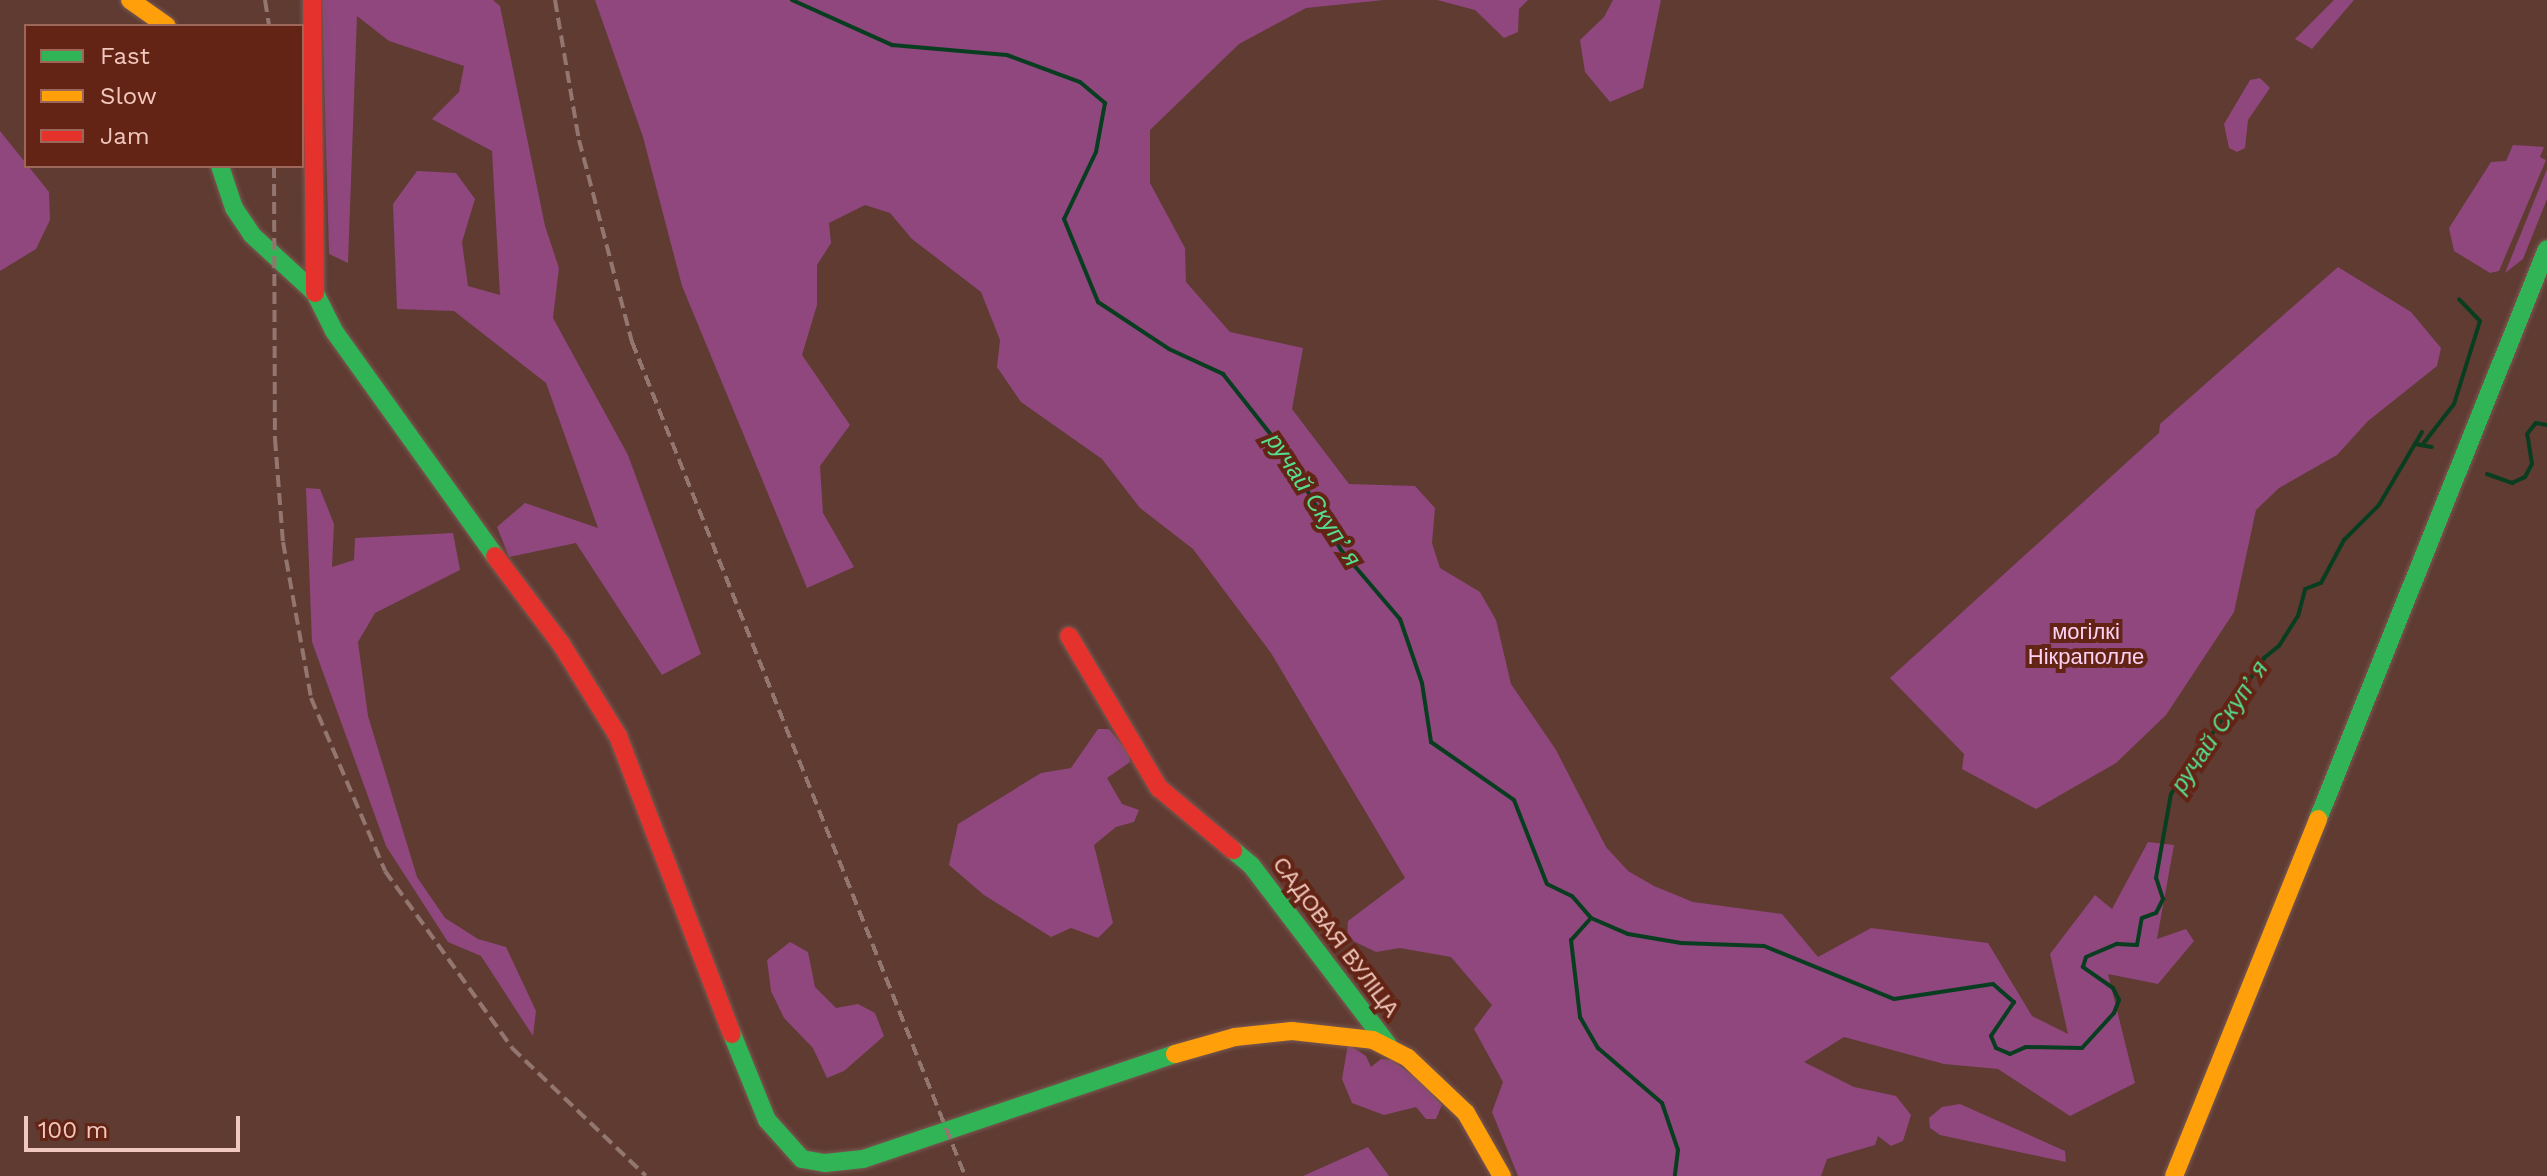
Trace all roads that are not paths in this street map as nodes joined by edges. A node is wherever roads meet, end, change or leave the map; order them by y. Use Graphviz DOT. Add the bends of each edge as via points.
graph roads {
  1 [pos="130,0"];
  2 [pos="312,0"];
  3 [pos="164,24"];
  4 [pos="221,168"];
  5 [pos="2547,249"];
  6 [pos="315,293"];
  7 [pos="1069,636"];
  8 [pos="1388,1045"];
  9 [pos="1502,1176"];
  10 [pos="2174,1176"];
  1 -- 3 [label="street"];
  2 -- 6 [label="street"];
  4 -- 6 [label="street" via="234,208 252,235"];
  5 -- 10 [label="street"];
  6 -- 8 [label="street, САДОВАЯ ВУЛІЦА" via="334,331 561,644 618,736 767,1120 802,1159 863,1159 1091,1079 1235,1037 1333,1032"];
  7 -- 8 [label="street, САДОВАЯ ВУЛІЦА" via="1159,788 1251,865"];
  8 -- 9 [label="street, САДОВАЯ ВУЛІЦА" via="1466,1113"];
}
